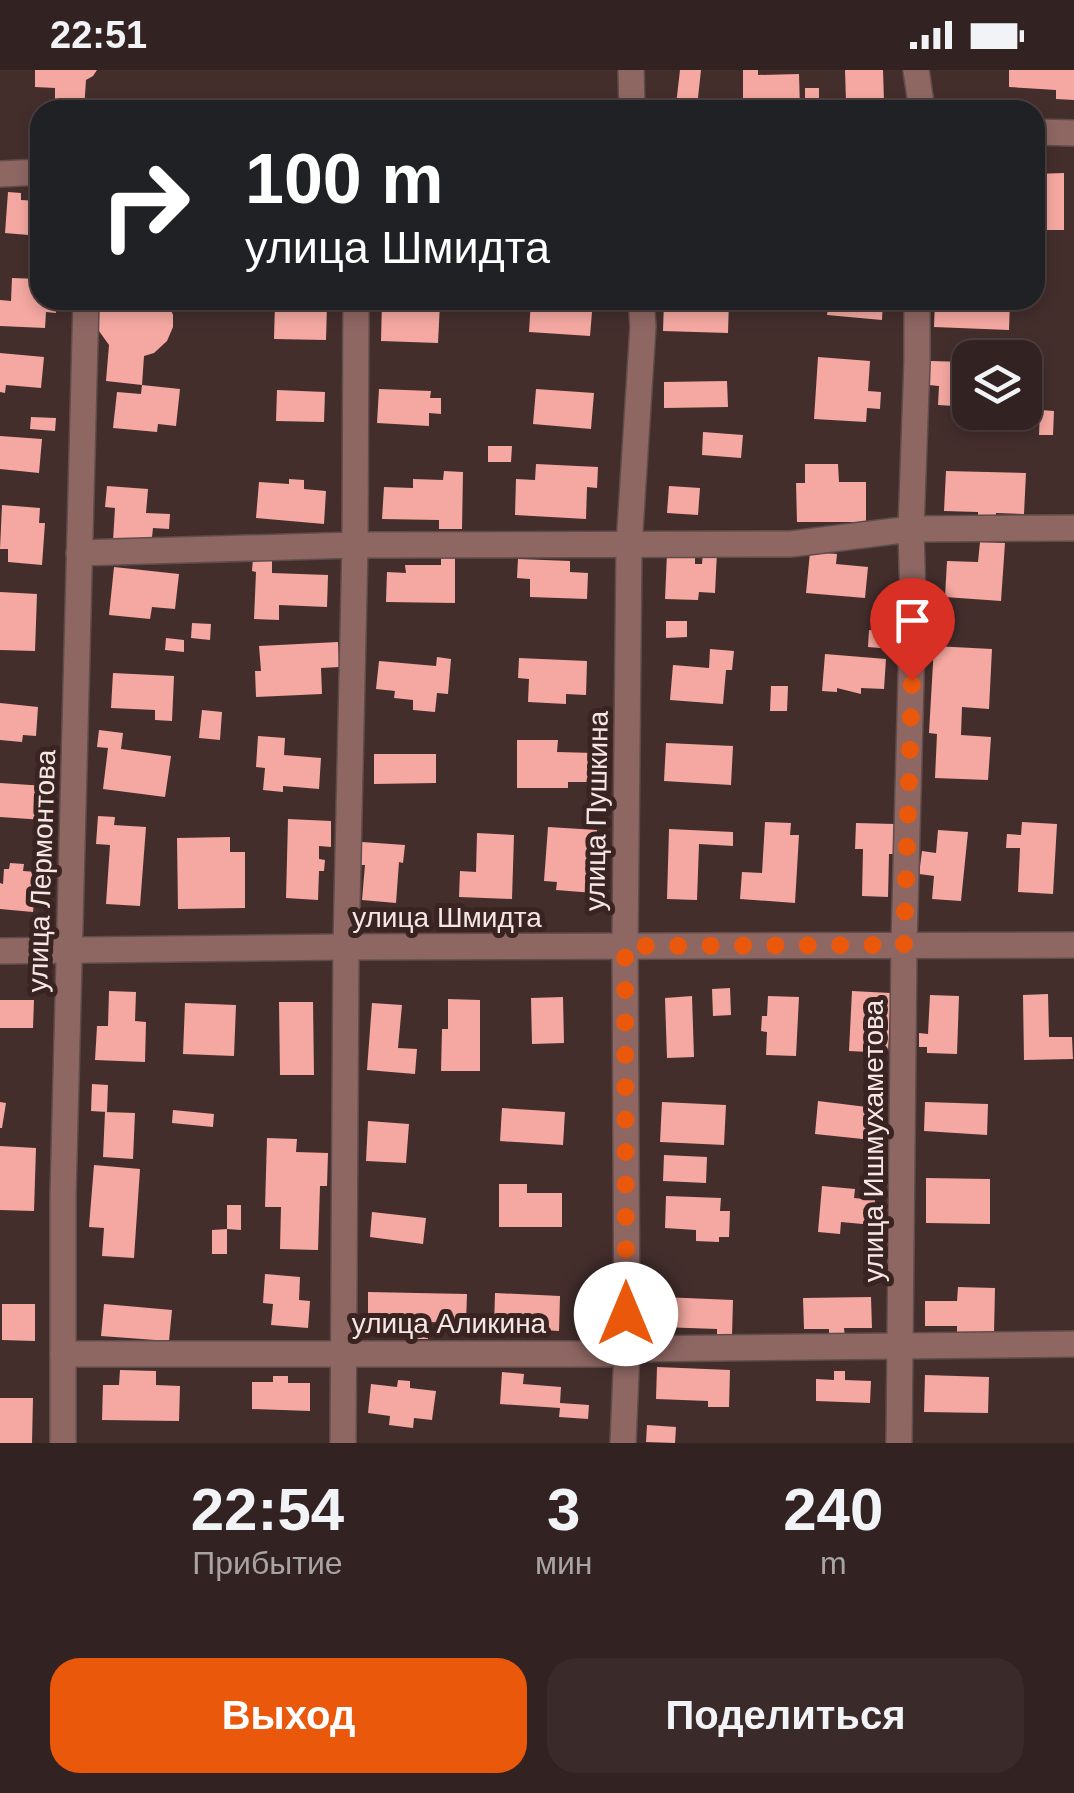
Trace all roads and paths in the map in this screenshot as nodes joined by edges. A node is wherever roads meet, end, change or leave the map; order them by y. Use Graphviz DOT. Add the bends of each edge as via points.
graph roads {
  1 [pos="632,70"];
  2 [pos="916,70"];
  3 [pos="632,100"];
  4 [pos="920,100"];
  5 [pos="1045,132"];
  6 [pos="1074,133"];
  7 [pos="30,172"];
  8 [pos="0,174"];
  9 [pos="86,310"];
  10 [pos="356,310"];
  11 [pos="642,310"];
  12 [pos="917,310"];
  13 [pos="1074,528"];
  14 [pos="911,529"];
  15 [pos="355,545"];
  16 [pos="629,546"];
  17 [pos="80,553"];
  18 [pos="904,945"];
  19 [pos="1074,945"];
  20 [pos="625,946"];
  21 [pos="346,947"];
  22 [pos="69,949"];
  23 [pos="0,951"];
  24 [pos="1074,1344"];
  25 [pos="902,1346"];
  26 [pos="626,1349"];
  27 [pos="345,1353"];
  28 [pos="63,1354"];
  29 [pos="63,1443"];
  30 [pos="343,1443"];
  31 [pos="623,1443"];
  32 [pos="899,1443"];
  1 -- 3 [label="street"];
  2 -- 4 [label="street"];
  5 -- 6 [label="street"];
  7 -- 8 [label="street"];
  9 -- 17 [label="street, улица Лермонтова"];
  10 -- 15 [label="street"];
  11 -- 16 [label="street, улица Пушкина"];
  12 -- 14 [label="street, улица Ишмухаметова"];
  13 -- 14 [label="street"];
  14 -- 16 [label="street" via="791,544"];
  14 -- 18 [label="street, улица Ишмухаметова"];
  15 -- 16 [label="street"];
  15 -- 17 [label="street"];
  15 -- 21 [label="street"];
  16 -- 20 [label="street, улица Пушкина"];
  17 -- 22 [label="street, улица Лермонтова"];
  18 -- 19 [label="street, улица Шмидта"];
  18 -- 20 [label="street, улица Шмидта"];
  18 -- 25 [label="street, улица Ишмухаметова"];
  20 -- 21 [label="street, улица Шмидта"];
  20 -- 26 [label="street, улица Пушкина"];
  21 -- 22 [label="street, улица Шмидта"];
  21 -- 27 [label="street"];
  22 -- 23 [label="street, улица Шмидта"];
  22 -- 28 [label="street, улица Лермонтова"];
  24 -- 25 [label="street, улица Аликина"];
  25 -- 26 [label="street, улица Аликина"];
  25 -- 32 [label="street, улица Ишмухаметова"];
  26 -- 27 [label="street, улица Аликина"];
  26 -- 31 [label="street, улица Пушкина"];
  27 -- 28 [label="street, улица Аликина"];
  27 -- 30 [label="street"];
  28 -- 29 [label="street, улица Лермонтова"];
}
